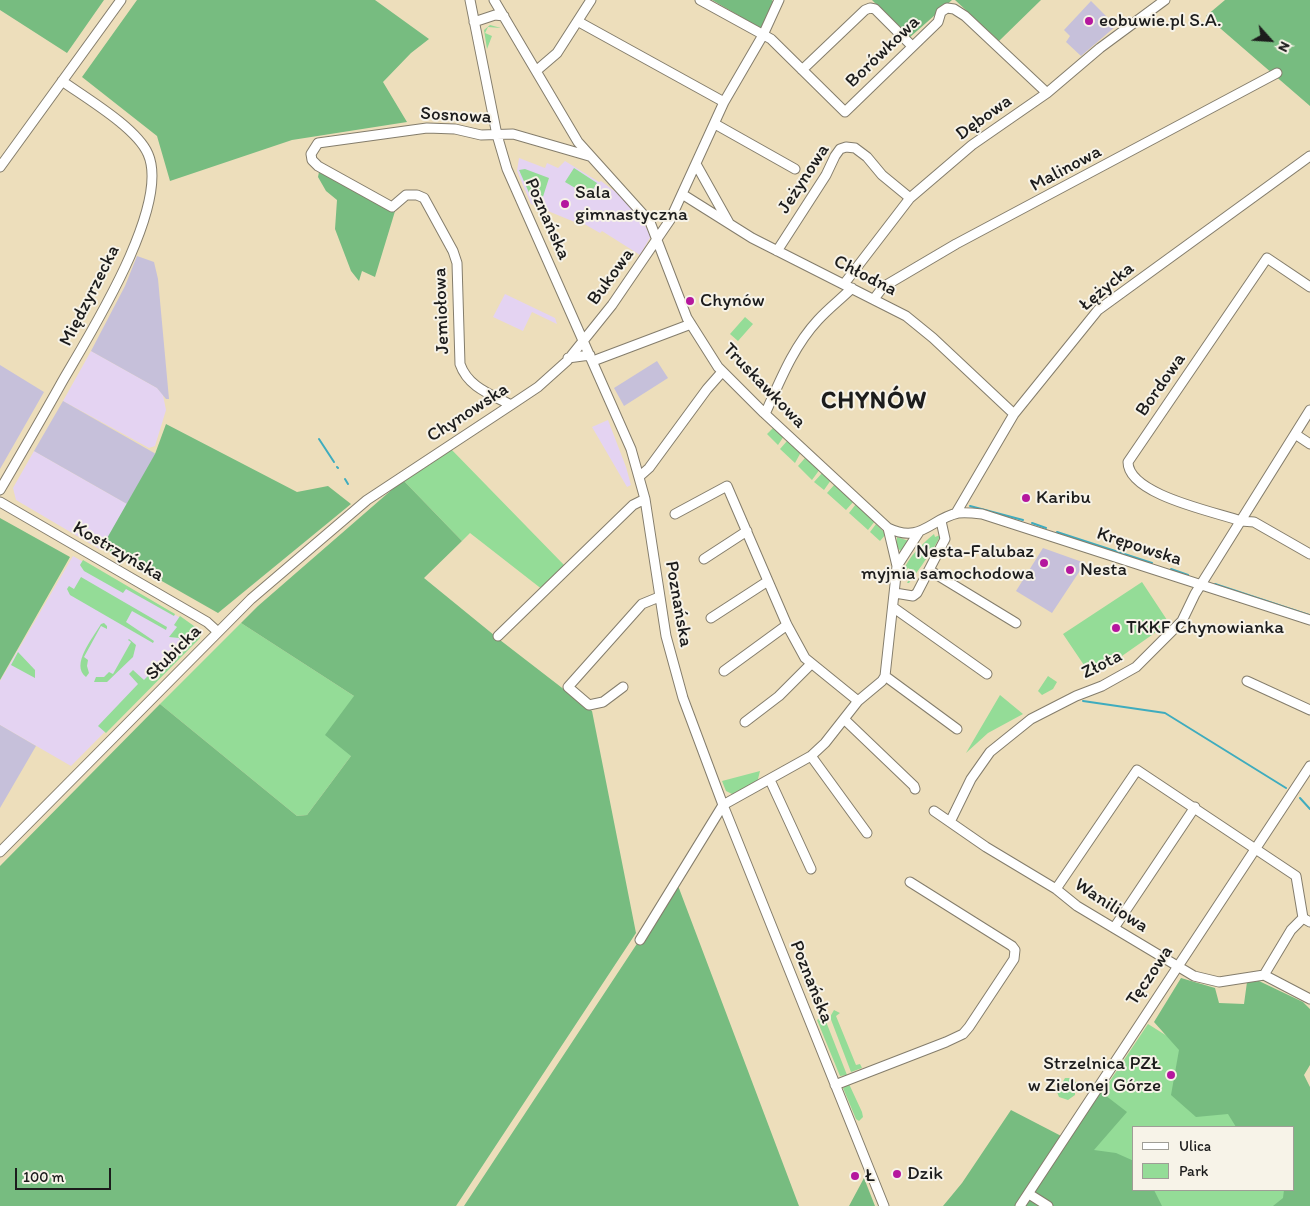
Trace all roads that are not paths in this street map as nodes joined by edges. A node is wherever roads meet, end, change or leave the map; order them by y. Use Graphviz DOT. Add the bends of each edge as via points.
graph roads {
  1 [pos="120,0"];
  2 [pos="470,0"];
  3 [pos="494,0"];
  4 [pos="591,0"];
  5 [pos="700,0"];
  6 [pos="779,0"];
  7 [pos="1165,0"];
  8 [pos="504,16"];
  9 [pos="474,22"];
  10 [pos="579,22"];
  11 [pos="763,35"];
  12 [pos="912,46"];
  13 [pos="802,70"];
  14 [pos="536,71"];
  15 [pos="1277,74"];
  16 [pos="62,81"];
  17 [pos="1047,93"];
  18 [pos="724,102"];
  19 [pos="715,124"];
  20 [pos="497,135"];
  21 [pos="318,143"];
  22 [pos="589,156"];
  23 [pos="1310,156"];
  24 [pos="696,164"];
  25 [pos="0,167"];
  26 [pos="795,170"];
  27 [pos="682,194"];
  28 [pos="910,198"];
  29 [pos="730,225"];
  30 [pos="657,239"];
  31 [pos="777,250"];
  32 [pos="848,286"];
  33 [pos="1310,287"];
  34 [pos="874,299"];
  35 [pos="691,324"];
  36 [pos="583,339"];
  37 [pos="568,358"];
  38 [pos="592,358"];
  39 [pos="722,372"];
  40 [pos="510,405"];
  41 [pos="1310,410"];
  42 [pos="765,414"];
  43 [pos="1014,414"];
  44 [pos="1295,434"];
  45 [pos="1310,444"];
  46 [pos="640,476"];
  47 [pos="0,490"];
  48 [pos="382,490"];
  49 [pos="645,499"];
  50 [pos="0,502"];
  51 [pos="956,513"];
  52 [pos="676,514"];
  53 [pos="941,520"];
  54 [pos="1241,520"];
  55 [pos="888,528"];
  56 [pos="747,531"];
  57 [pos="919,532"];
  58 [pos="1310,554"];
  59 [pos="704,559"];
  60 [pos="897,566"];
  61 [pos="929,570"];
  62 [pos="768,581"];
  63 [pos="1203,585"];
  64 [pos="895,593"];
  65 [pos="659,597"];
  66 [pos="894,608"];
  67 [pos="711,618"];
  68 [pos="1310,620"];
  69 [pos="787,624"];
  70 [pos="1016,624"];
  71 [pos="218,632"];
  72 [pos="498,636"];
  73 [pos="811,664"];
  74 [pos="724,671"];
  75 [pos="987,674"];
  76 [pos="885,676"];
  77 [pos="1247,681"];
  78 [pos="623,687"];
  79 [pos="858,701"];
  80 [pos="1310,710"];
  81 [pos="844,719"];
  82 [pos="745,722"];
  83 [pos="957,729"];
  84 [pos="811,756"];
  85 [pos="1310,766"];
  86 [pos="770,780"];
  87 [pos="915,789"];
  88 [pos="723,805"];
  89 [pos="1194,808"];
  90 [pos="934,811"];
  91 [pos="950,822"];
  92 [pos="867,834"];
  93 [pos="1255,848"];
  94 [pos="0,852"];
  95 [pos="812,869"];
  96 [pos="910,882"];
  97 [pos="1056,889"];
  98 [pos="1306,920"];
  99 [pos="1114,928"];
  100 [pos="640,940"];
  101 [pos="1176,966"];
  102 [pos="1264,974"];
  103 [pos="1310,999"];
  104 [pos="835,1085"];
  105 [pos="1029,1194"];
  106 [pos="884,1206"];
  107 [pos="1020,1206"];
  108 [pos="1048,1206"];
  1 -- 16 [label="street"];
  2 -- 9 [label="street, Poznańska"];
  3 -- 8 [label="street, Truskawkowa"];
  4 -- 10 [label="street"];
  5 -- 11 [label="street, Borówkowa"];
  6 -- 11 [label="street, Bukowa"];
  7 -- 17 [label="street, Dębowa" via="1100,48"];
  8 -- 9 [label="street" via="495,15"];
  8 -- 14 [label="street, Truskawkowa"];
  9 -- 20 [label="street, Poznańska"];
  10 -- 14 [label="street" via="557,53"];
  10 -- 18 [label="street"];
  11 -- 13 [label="street, Borówkowa"];
  11 -- 18 [label="street, Bukowa"];
  12 -- 13 [label="street" via="870,8"];
  12 -- 13 [label="street, Borówkowa" via="845,112"];
  12 -- 17 [label="street, Borówkowa" via="938,22 946,8 954,9"];
  14 -- 22 [label="street, Truskawkowa"];
  15 -- 34 [label="street, Malinowa" via="956,244 883,287"];
  16 -- 25 [label="street"];
  16 -- 47 [label="street, Międzyrzecka" via="141,141 152,165 152,188 118,284"];
  17 -- 28 [label="street, Dębowa" via="972,145"];
  18 -- 19 [label="street, Bukowa"];
  19 -- 24 [label="street, Bukowa"];
  19 -- 26 [label="street"];
  20 -- 21 [label="street, Sosnowa" via="481,135 455,128 427,128"];
  20 -- 22 [label="street, Sosnowa" via="513,134"];
  20 -- 36 [label="street, Poznańska" via="515,190"];
  21 -- 40 [label="street, Jemiołowa" via="311,154 318,166 392,207 406,195 417,195 428,203 457,263 460,364 463,373 476,387"];
  22 -- 30 [label="street, Truskawkowa" via="643,213"];
  23 -- 43 [label="street, Łężycka" via="1098,310"];
  24 -- 27 [label="street, Bukowa"];
  24 -- 29 [label="street"];
  27 -- 29 [label="street, Chłodna"];
  27 -- 30 [label="street, Bukowa"];
  28 -- 31 [label="street, Jeżynowa" via="855,148 840,149"];
  28 -- 32 [label="street, Dębowa"];
  29 -- 31 [label="street, Chłodna"];
  30 -- 35 [label="street, Truskawkowa"];
  30 -- 36 [label="street, Bukowa" via="612,305"];
  31 -- 32 [label="street, Chłodna"];
  32 -- 34 [label="street, Chłodna"];
  32 -- 42 [label="street, Dębowa" via="791,357"];
  33 -- 54 [label="street, Bordowa" via="1267,258 1128,462 1133,475 1153,492"];
  34 -- 43 [label="street, Chłodna" via="920,327"];
  35 -- 38 [label="street"];
  35 -- 39 [label="street, Truskawkowa"];
  36 -- 37 [label="street, Chynowska"];
  36 -- 38 [label="street, Poznańska"];
  37 -- 38 [label="street"];
  37 -- 40 [label="street, Chynowska" via="538,386"];
  38 -- 46 [label="street, Poznańska"];
  39 -- 42 [label="street, Truskawkowa"];
  39 -- 46 [label="street"];
  40 -- 48 [label="street, Chynowska"];
  41 -- 44 [label="street, Złota"];
  42 -- 55 [label="street, Truskawkowa"];
  43 -- 51 [label="street, Łężycka"];
  44 -- 45 [label="street"];
  44 -- 54 [label="street, Złota"];
  46 -- 49 [label="street, Poznańska"];
  48 -- 71 [label="street, Słubicka" via="358,506"];
  49 -- 65 [label="street, Poznańska"];
  49 -- 72 [label="street" via="633,505"];
  50 -- 71 [label="street, Kostrzyńska" via="207,622"];
  51 -- 53 [label="street"];
  51 -- 63 [label="street, Krępowska" via="990,516"];
  52 -- 56 [label="street" via="727,486"];
  53 -- 57 [label="street"];
  53 -- 61 [label="street" via="945,539"];
  54 -- 58 [label="street" via="1254,522"];
  54 -- 63 [label="street, Złota"];
  55 -- 57 [label="street" via="904,534"];
  55 -- 60 [label="street"];
  56 -- 59 [label="street"];
  56 -- 62 [label="street"];
  57 -- 60 [label="street"];
  60 -- 64 [label="street"];
  61 -- 64 [label="street" via="913,596"];
  61 -- 70 [label="street"];
  62 -- 67 [label="street"];
  62 -- 69 [label="street"];
  63 -- 68 [label="street, Krępowska"];
  63 -- 91 [label="street, Złota" via="1182,621 1136,667 1031,719 990,752 971,779"];
  64 -- 66 [label="street"];
  65 -- 78 [label="street" via="642,604 568,687 589,704 603,702"];
  65 -- 88 [label="street, Poznańska" via="683,698"];
  66 -- 75 [label="street"];
  66 -- 76 [label="street"];
  69 -- 73 [label="street"];
  69 -- 74 [label="street"];
  71 -- 94 [label="street, Słubicka"];
  73 -- 79 [label="street"];
  73 -- 82 [label="street" via="779,696"];
  76 -- 79 [label="street"];
  76 -- 83 [label="street"];
  77 -- 80 [label="street"];
  79 -- 81 [label="street"];
  81 -- 84 [label="street"];
  81 -- 87 [label="street"];
  84 -- 86 [label="street"];
  84 -- 92 [label="street"];
  85 -- 93 [label="street, Tęczowa"];
  86 -- 88 [label="street"];
  86 -- 95 [label="street"];
  88 -- 100 [label="street"];
  88 -- 104 [label="street, Poznańska"];
  89 -- 93 [label="street"];
  89 -- 97 [label="street" via="1137,770"];
  89 -- 99 [label="street"];
  90 -- 91 [label="street, Waniliowa"];
  91 -- 97 [label="street, Waniliowa"];
  93 -- 98 [label="street" via="1296,876"];
  93 -- 101 [label="street, Tęczowa"];
  96 -- 104 [label="street" via="1012,946 1014,959 963,1034"];
  97 -- 99 [label="street, Waniliowa"];
  98 -- 102 [label="street" via="1291,930"];
  99 -- 101 [label="street, Waniliowa"];
  101 -- 102 [label="street, Waniliowa" via="1206,980 1219,982"];
  101 -- 105 [label="street, Tęczowa"];
  102 -- 103 [label="street"];
  104 -- 106 [label="street, Poznańska"];
  105 -- 107 [label="street, Tęczowa"];
  105 -- 108 [label="street"];
}
